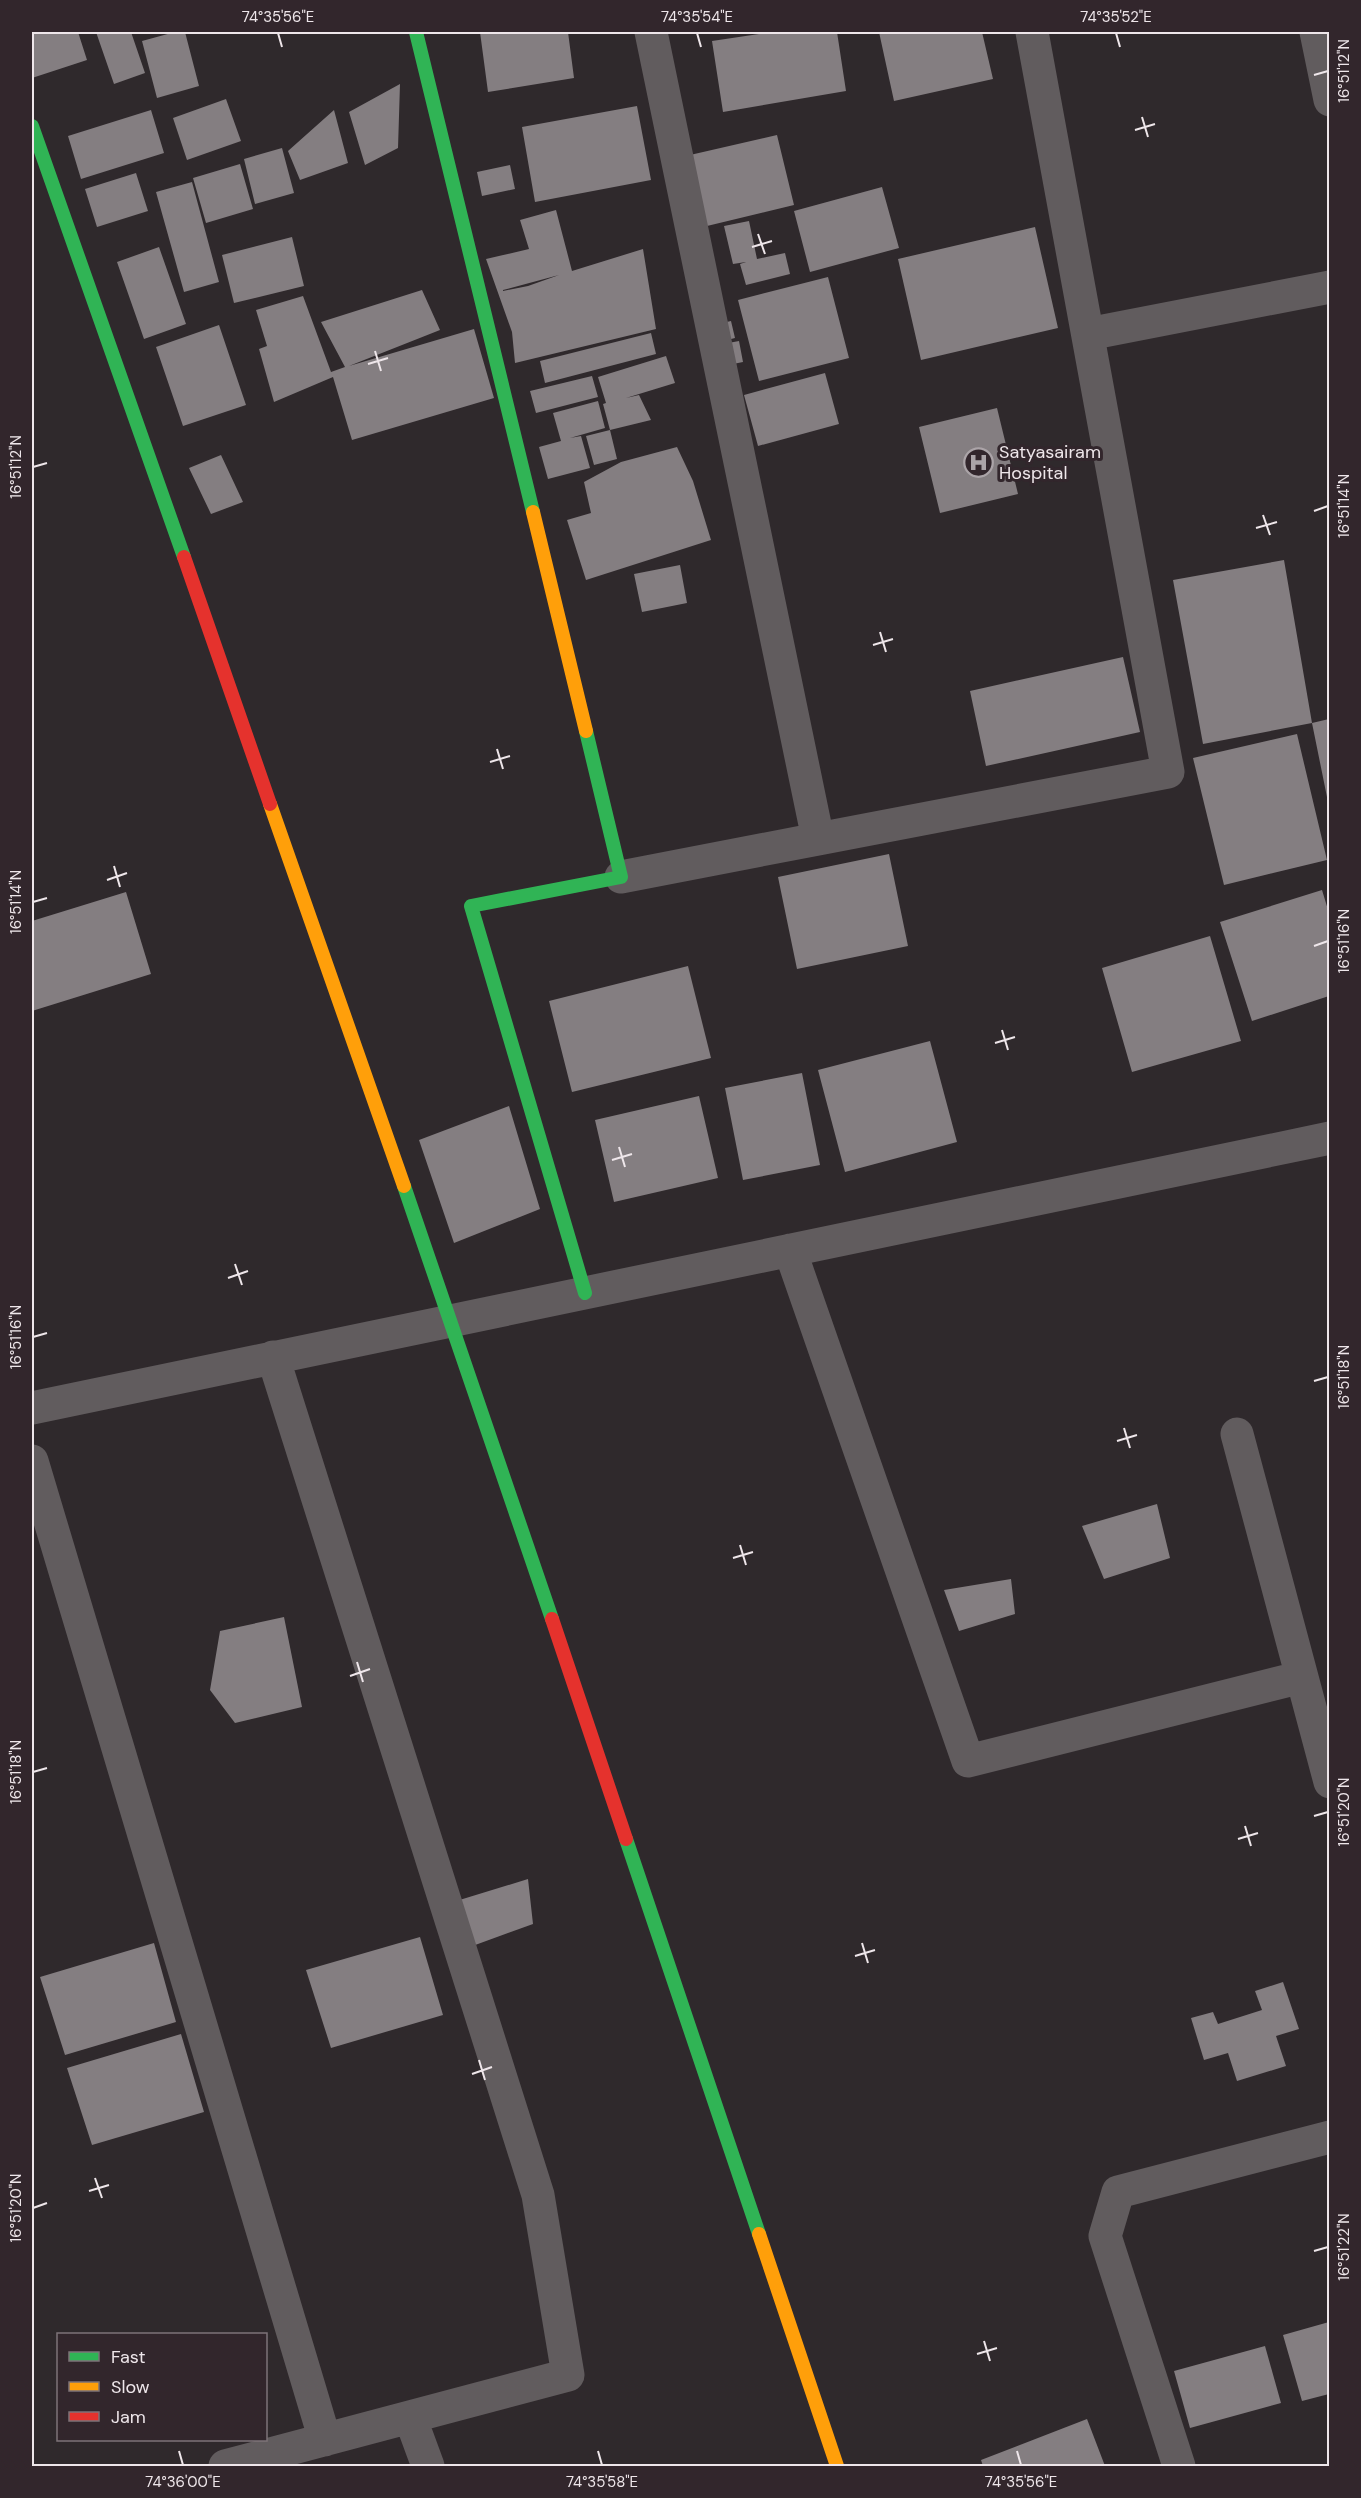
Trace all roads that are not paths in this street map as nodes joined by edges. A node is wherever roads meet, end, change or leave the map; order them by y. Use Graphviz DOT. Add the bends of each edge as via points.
graph roads {
  1 [pos="416,32"];
  2 [pos="651,32"];
  3 [pos="1032,32"];
  4 [pos="1316,32"];
  5 [pos="1329,100"];
  6 [pos="32,126"];
  7 [pos="1329,287"];
  8 [pos="1088,334"];
  9 [pos="818,839"];
  10 [pos="621,878"];
  11 [pos="1329,1138"];
  12 [pos="790,1250"];
  13 [pos="585,1293"];
  14 [pos="452,1321"];
  15 [pos="273,1358"];
  16 [pos="32,1408"];
  17 [pos="1237,1434"];
  18 [pos="32,1461"];
  19 [pos="1302,1677"];
  20 [pos="1329,1782"];
  21 [pos="1329,2137"];
  22 [pos="410,2417"];
  23 [pos="325,2440"];
  24 [pos="225,2466"];
  25 [pos="428,2466"];
  26 [pos="837,2466"];
  27 [pos="1179,2466"];
  1 -- 10 [label="street"];
  2 -- 9 [label="street"];
  3 -- 8 [label="street"];
  4 -- 5 [label="street"];
  6 -- 14 [label="street"];
  7 -- 8 [label="street"];
  8 -- 9 [label="street" via="1168,772"];
  9 -- 10 [label="street"];
  10 -- 13 [label="street" via="471,906"];
  11 -- 12 [label="street"];
  12 -- 13 [label="street"];
  12 -- 19 [label="street" via="968,1761"];
  13 -- 14 [label="street"];
  14 -- 15 [label="street"];
  14 -- 26 [label="street"];
  15 -- 16 [label="street"];
  15 -- 22 [label="street" via="538,2195 568,2375"];
  17 -- 19 [label="street"];
  18 -- 23 [label="street"];
  19 -- 20 [label="street"];
  21 -- 27 [label="street" via="1118,2192 1105,2236"];
  22 -- 23 [label="street"];
  22 -- 25 [label="street"];
  23 -- 24 [label="street"];
}
